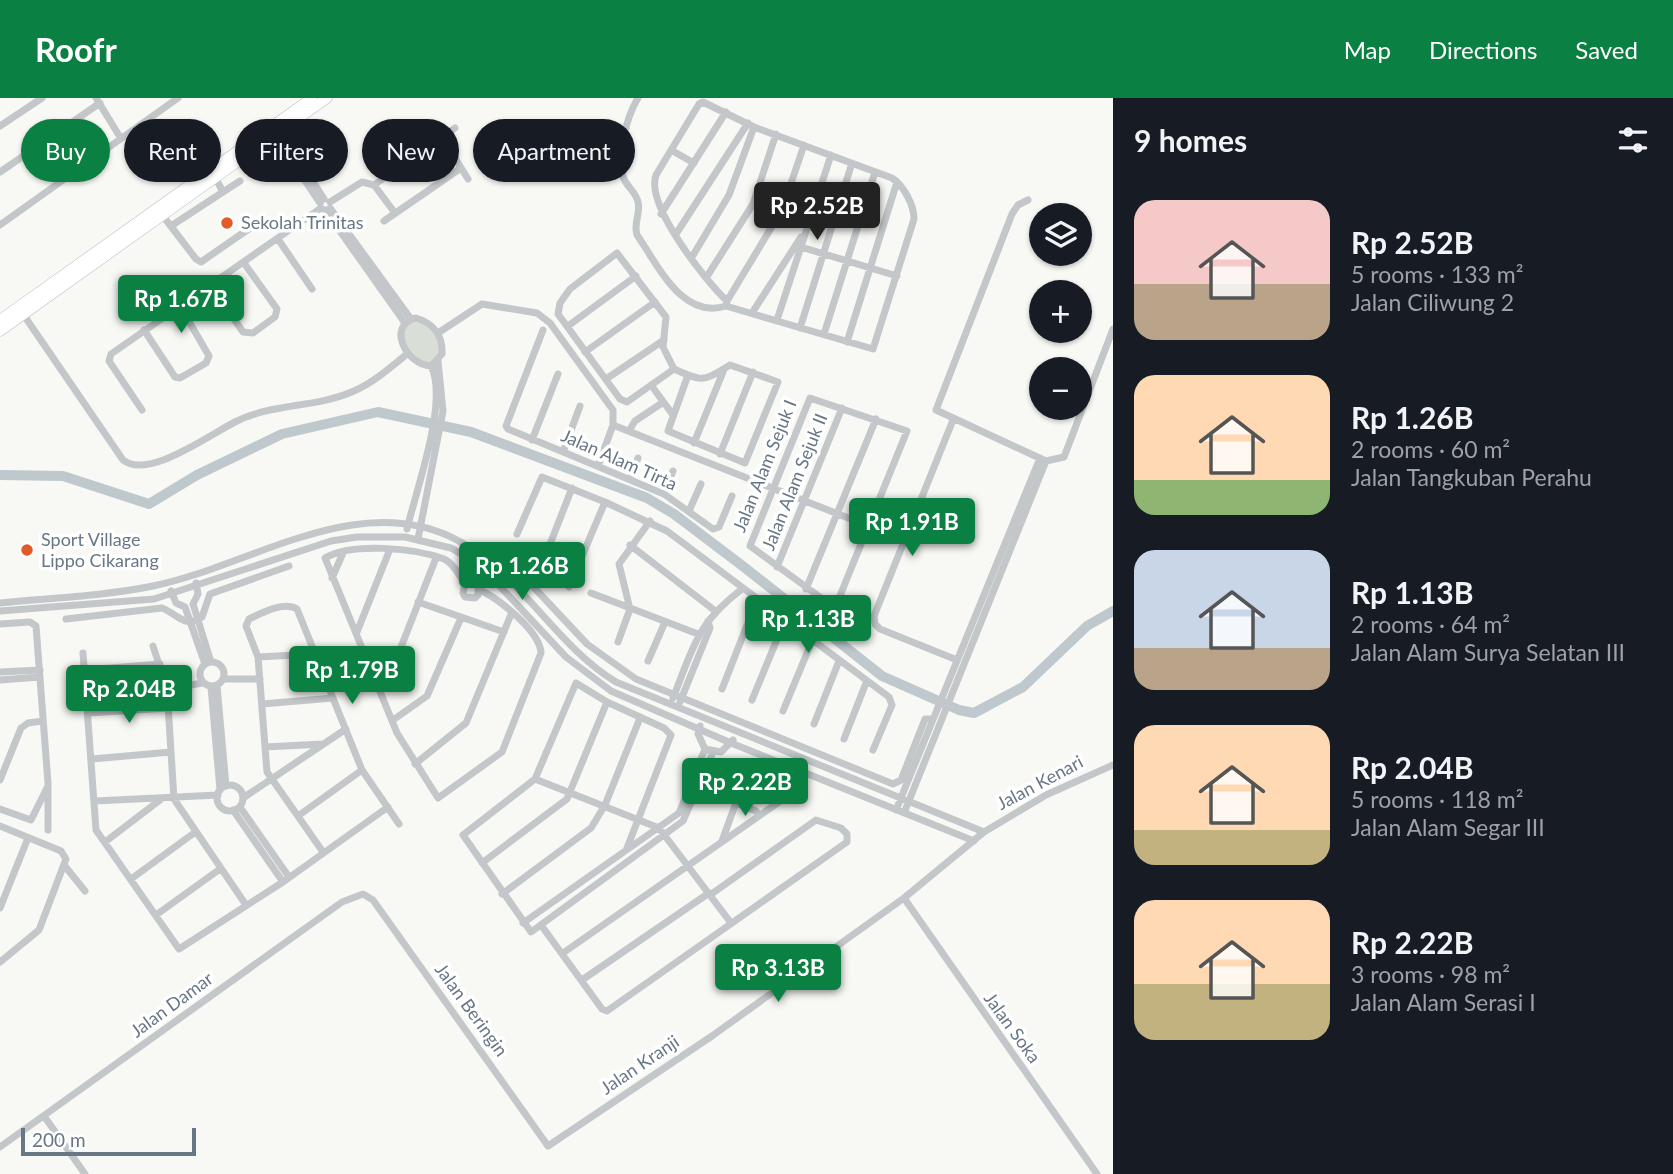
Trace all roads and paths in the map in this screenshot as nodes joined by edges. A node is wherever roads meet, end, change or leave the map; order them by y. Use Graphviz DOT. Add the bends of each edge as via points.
graph roads {
  1 [pos="42,98"];
  2 [pos="178,98"];
  3 [pos="638,98"];
  4 [pos="316,100"];
  5 [pos="98,101"];
  6 [pos="726,112"];
  7 [pos="295,119"];
  8 [pos="751,125"];
  9 [pos="0,126"];
  10 [pos="776,134"];
  11 [pos="120,136"];
  12 [pos="804,145"];
  13 [pos="671,150"];
  14 [pos="831,155"];
  15 [pos="694,163"];
  16 [pos="852,163"];
  17 [pos="459,165"];
  18 [pos="461,168"];
  19 [pos="0,172"];
  20 [pos="876,172"];
  21 [pos="468,179"];
  22 [pos="212,182"];
  23 [pos="218,182"];
  24 [pos="238,182"];
  25 [pos="310,182"];
  26 [pos="378,182"];
  27 [pos="897,182"];
  28 [pos="374,185"];
  29 [pos="223,191"];
  30 [pos="1028,200"];
  31 [pos="325,205"];
  32 [pos="782,210"];
  33 [pos="395,213"];
  34 [pos="661,214"];
  35 [pos="163,216"];
  36 [pos="809,219"];
  37 [pos="384,220"];
  38 [pos="147,222"];
  39 [pos="0,225"];
  40 [pos="171,226"];
  41 [pos="253,226"];
  42 [pos="806,229"];
  43 [pos="676,234"];
  44 [pos="278,239"];
  45 [pos="801,247"];
  46 [pos="823,254"];
  47 [pos="692,257"];
  48 [pos="847,261"];
  49 [pos="244,263"];
  50 [pos="870,268"];
  51 [pos="636,276"];
  52 [pos="897,276"];
  53 [pos="706,278"];
  54 [pos="211,286"];
  55 [pos="312,289"];
  56 [pos="655,302"];
  57 [pos="726,304"];
  58 [pos="180,306"];
  59 [pos="752,313"];
  60 [pos="25,317"];
  61 [pos="0,320"];
  62 [pos="777,320"];
  63 [pos="408,321"];
  64 [pos="568,326"];
  65 [pos="800,328"];
  66 [pos="1113,329"];
  67 [pos="144,330"];
  68 [pos="543,330"];
  69 [pos="0,331"];
  70 [pos="438,333"];
  71 [pos="824,334"];
  72 [pos="664,340"];
  73 [pos="847,342"];
  74 [pos="585,352"];
  75 [pos="407,354"];
  76 [pos="435,364"];
  77 [pos="674,369"];
  78 [pos="724,369"];
  79 [pos="753,372"];
  80 [pos="558,374"];
  81 [pos="688,375"];
  82 [pos="606,379"];
  83 [pos="651,385"];
  84 [pos="662,403"];
  85 [pos="580,407"];
  86 [pos="842,408"];
  87 [pos="142,410"];
  88 [pos="673,415"];
  89 [pos="876,419"];
  90 [pos="953,420"];
  91 [pos="613,425"];
  92 [pos="629,431"];
  93 [pos="433,439"];
  94 [pos="532,440"];
  95 [pos="694,443"];
  96 [pos="563,452"];
  97 [pos="720,454"];
  98 [pos="638,458"];
  99 [pos="1043,459"];
  100 [pos="598,466"];
  101 [pos="673,471"];
  102 [pos="630,479"];
  103 [pos="419,482"];
  104 [pos="429,482"];
  105 [pos="701,484"];
  106 [pos="572,488"];
  107 [pos="772,488"];
  108 [pos="664,494"];
  109 [pos="732,496"];
  110 [pos="804,501"];
  111 [pos="606,502"];
  112 [pos="690,511"];
  113 [pos="837,514"];
  114 [pos="650,521"];
  115 [pos="408,526"];
  116 [pos="871,527"];
  117 [pos="423,528"];
  118 [pos="517,534"];
  119 [pos="405,537"];
  120 [pos="418,539"];
  121 [pos="293,541"];
  122 [pos="630,545"];
  123 [pos="390,550"];
  124 [pos="294,552"];
  125 [pos="343,553"];
  126 [pos="436,558"];
  127 [pos="543,562"];
  128 [pos="480,565"];
  129 [pos="289,566"];
  130 [pos="498,566"];
  131 [pos="777,568"];
  132 [pos="194,576"];
  133 [pos="332,578"];
  134 [pos="169,583"];
  135 [pos="474,583"];
  136 [pos="465,584"];
  137 [pos="197,586"];
  138 [pos="569,587"];
  139 [pos="742,589"];
  140 [pos="806,589"];
  141 [pos="480,590"];
  142 [pos="591,593"];
  143 [pos="172,594"];
  144 [pos="757,600"];
  145 [pos="418,602"];
  146 [pos="0,603"];
  147 [pos="189,606"];
  148 [pos="630,609"];
  149 [pos="714,610"];
  150 [pos="0,611"];
  151 [pos="512,612"];
  152 [pos="461,618"];
  153 [pos="544,618"];
  154 [pos="66,619"];
  155 [pos="785,620"];
  156 [pos="194,621"];
  157 [pos="708,621"];
  158 [pos="665,622"];
  159 [pos="0,624"];
  160 [pos="536,626"];
  161 [pos="357,632"];
  162 [pos="504,632"];
  163 [pos="698,634"];
  164 [pos="812,640"];
  165 [pos="618,642"];
  166 [pos="587,645"];
  167 [pos="153,646"];
  168 [pos="83,653"];
  169 [pos="578,653"];
  170 [pos="314,654"];
  171 [pos="258,657"];
  172 [pos="648,660"];
  173 [pos="957,660"];
  174 [pos="839,661"];
  175 [pos="208,663"];
  176 [pos="160,664"];
  177 [pos="86,670"];
  178 [pos="0,673"];
  179 [pos="688,673"];
  180 [pos="40,674"];
  181 [pos="375,677"];
  182 [pos="224,679"];
  183 [pos="260,679"];
  184 [pos="0,680"];
  185 [pos="203,682"];
  186 [pos="866,683"];
  187 [pos="214,687"];
  188 [pos="167,689"];
  189 [pos="723,689"];
  190 [pos="947,695"];
  191 [pos="333,698"];
  192 [pos="678,698"];
  193 [pos="752,700"];
  194 [pos="607,702"];
  195 [pos="262,704"];
  196 [pos="674,707"];
  197 [pos="168,708"];
  198 [pos="783,711"];
  199 [pos="89,713"];
  200 [pos="937,716"];
  201 [pos="640,718"];
  202 [pos="393,720"];
  203 [pos="703,720"];
  204 [pos="43,722"];
  205 [pos="814,724"];
  206 [pos="346,729"];
  207 [pos="698,729"];
  208 [pos="736,733"];
  209 [pos="844,738"];
  210 [pos="731,743"];
  211 [pos="323,744"];
  212 [pos="265,747"];
  213 [pos="873,750"];
  214 [pos="171,752"];
  215 [pos="708,752"];
  216 [pos="92,759"];
  217 [pos="831,760"];
  218 [pos="415,764"];
  219 [pos="1113,765"];
  220 [pos="819,767"];
  221 [pos="362,770"];
  222 [pos="836,774"];
  223 [pos="535,779"];
  224 [pos="0,780"];
  225 [pos="272,781"];
  226 [pos="48,783"];
  227 [pos="742,786"];
  228 [pos="221,790"];
  229 [pos="572,792"];
  230 [pos="243,798"];
  231 [pos="174,799"];
  232 [pos="161,800"];
  233 [pos="901,800"];
  234 [pos="94,801"];
  235 [pos="779,802"];
  236 [pos="736,803"];
  237 [pos="909,803"];
  238 [pos="605,805"];
  239 [pos="388,807"];
  240 [pos="236,808"];
  241 [pos="0,809"];
  242 [pos="900,812"];
  243 [pos="760,815"];
  244 [pos="298,816"];
  245 [pos="638,820"];
  246 [pos="400,824"];
  247 [pos="0,826"];
  248 [pos="48,830"];
  249 [pos="662,830"];
  250 [pos="984,832"];
  251 [pos="194,833"];
  252 [pos="28,838"];
  253 [pos="722,841"];
  254 [pos="975,841"];
  255 [pos="105,842"];
  256 [pos="627,848"];
  257 [pos="323,852"];
  258 [pos="482,863"];
  259 [pos="64,865"];
  260 [pos="690,867"];
  261 [pos="220,869"];
  262 [pos="131,879"];
  263 [pos="286,879"];
  264 [pos="85,891"];
  265 [pos="365,894"];
  266 [pos="502,894"];
  267 [pos="710,894"];
  268 [pos="904,898"];
  269 [pos="246,905"];
  270 [pos="0,908"];
  271 [pos="156,915"];
  272 [pos="523,923"];
  273 [pos="731,923"];
  274 [pos="541,925"];
  275 [pos="563,953"];
  276 [pos="0,962"];
  277 [pos="582,980"];
  278 [pos="44,1116"];
  279 [pos="548,1146"];
  280 [pos="0,1147"];
  281 [pos="85,1174"];
  282 [pos="1097,1174"];
  1 -- 9 [label="street"];
  2 -- 11 [label="street"];
  3 -- 57 [label="street" via="626,122 622,175 638,201 637,235 684,300 705,308"];
  4 -- 7 [label="street"];
  4 -- 38 [label="street"];
  5 -- 11 [label="street"];
  5 -- 19 [label="street"];
  6 -- 8 [label="street"];
  6 -- 13 [label="street" via="703,102"];
  6 -- 15 [label="street"];
  8 -- 10 [label="street"];
  8 -- 43 [label="street"];
  8 -- 47 [label="street" via="729,195"];
  10 -- 12 [label="street"];
  10 -- 53 [label="street" via="753,204"];
  11 -- 39 [label="street"];
  12 -- 14 [label="street"];
  12 -- 32 [label="street"];
  13 -- 15 [label="street"];
  13 -- 34 [label="street" via="653,181"];
  14 -- 16 [label="street"];
  14 -- 36 [label="street"];
  15 -- 34 [label="street"];
  16 -- 20 [label="street"];
  16 -- 46 [label="street"];
  17 -- 18 [label="street"];
  18 -- 21 [label="street"];
  18 -- 33 [label="street"];
  20 -- 27 [label="street"];
  20 -- 48 [label="street"];
  22 -- 35 [label="street"];
  23 -- 29 [label="street"];
  24 -- 29 [label="street"];
  25 -- 31 [label="street"];
  26 -- 28 [label="street"];
  27 -- 50 [label="street"];
  27 -- 52 [label="street" via="914,219"];
  28 -- 31 [label="street" via="362,182"];
  28 -- 33 [label="street"];
  29 -- 40 [label="street"];
  30 -- 90 [label="street" via="1012,214 937,405 940,414"];
  31 -- 44 [label="street"];
  31 -- 63 [label="street"];
  32 -- 36 [label="street"];
  32 -- 57 [label="street"];
  33 -- 37 [label="street"];
  34 -- 43 [label="street"];
  35 -- 38 [label="street"];
  35 -- 40 [label="street"];
  36 -- 42 [label="street"];
  38 -- 60 [label="street"];
  38 -- 61 [label="street"];
  40 -- 41 [label="street" via="201,262"];
  42 -- 45 [label="street"];
  42 -- 59 [label="street"];
  43 -- 47 [label="street"];
  44 -- 49 [label="street"];
  44 -- 55 [label="street"];
  45 -- 46 [label="street"];
  45 -- 62 [label="street"];
  46 -- 48 [label="street"];
  46 -- 65 [label="street"];
  47 -- 53 [label="street"];
  48 -- 50 [label="street"];
  48 -- 71 [label="street"];
  49 -- 54 [label="street"];
  49 -- 54 [label="street" via="277,313 253,334 247,334"];
  50 -- 52 [label="street"];
  50 -- 73 [label="street"];
  51 -- 56 [label="street"];
  51 -- 64 [label="street"];
  51 -- 64 [label="street" via="617,253 570,289 560,303 558,314"];
  52 -- 73 [label="street" via="873,349"];
  53 -- 57 [label="street"];
  54 -- 58 [label="street"];
  56 -- 72 [label="street" via="667,321"];
  56 -- 74 [label="street"];
  57 -- 59 [label="street"];
  58 -- 67 [label="street"];
  58 -- 67 [label="street" via="208,360 177,378"];
  59 -- 62 [label="street"];
  60 -- 69 [label="street"];
  60 -- 75 [label="street" via="123,460 138,467 155,464 253,414 357,390"];
  62 -- 65 [label="street"];
  63 -- 70 [label="street" via="425,321"];
  63 -- 75 [label="street" via="401,335"];
  64 -- 74 [label="street"];
  65 -- 71 [label="street"];
  66 -- 99 [label="street" via="1064,457"];
  67 -- 87 [label="street" via="109,357"];
  68 -- 94 [label="street, Jalan Alam Tirta" via="506,426"];
  70 -- 76 [label="street" via="442,346"];
  70 -- 91 [label="street" via="482,304 541,315 613,410"];
  71 -- 73 [label="street"];
  72 -- 77 [label="street" via="664,354"];
  72 -- 82 [label="street"];
  74 -- 82 [label="street"];
  75 -- 76 [label="street" via="417,363"];
  76 -- 93 [label="street" via="440,410"];
  77 -- 81 [label="street"];
  77 -- 83 [label="street"];
  78 -- 79 [label="street" via="730,365"];
  78 -- 81 [label="street" via="710,378"];
  78 -- 95 [label="street"];
  79 -- 97 [label="street"];
  79 -- 97 [label="street" via="778,382 745,463"];
  80 -- 94 [label="street"];
  81 -- 88 [label="street"];
  82 -- 83 [label="street" via="624,401"];
  83 -- 84 [label="street"];
  84 -- 88 [label="street"];
  84 -- 92 [label="street" via="635,421"];
  85 -- 96 [label="street"];
  86 -- 89 [label="street"];
  86 -- 107 [label="street, Jalan Alam Sejuk I" via="810,398"];
  86 -- 110 [label="street, Jalan Alam Sejuk II"];
  88 -- 95 [label="street" via="668,431"];
  89 -- 113 [label="street"];
  89 -- 116 [label="street" via="907,431"];
  90 -- 99 [label="street"];
  90 -- 173 [label="street" via="874,616 880,629"];
  91 -- 92 [label="street"];
  91 -- 100 [label="street"];
  92 -- 107 [label="street"];
  93 -- 103 [label="street"];
  93 -- 104 [label="street"];
  94 -- 96 [label="street, Jalan Alam Tirta"];
  95 -- 97 [label="street"];
  96 -- 100 [label="street, Jalan Alam Tirta"];
  98 -- 102 [label="street"];
  99 -- 173 [label="street"];
  99 -- 190 [label="street"];
  100 -- 102 [label="street, Jalan Alam Tirta"];
  101 -- 108 [label="street"];
  102 -- 108 [label="street, Jalan Alam Tirta"];
  103 -- 104 [label="street"];
  103 -- 115 [label="street"];
  104 -- 117 [label="street"];
  105 -- 112 [label="street"];
  106 -- 111 [label="street"];
  106 -- 118 [label="street" via="539,479"];
  106 -- 127 [label="street"];
  107 -- 110 [label="street"];
  107 -- 131 [label="street, Jalan Alam Sejuk I" via="750,546"];
  108 -- 112 [label="street, Jalan Alam Tirta"];
  109 -- 112 [label="street, Jalan Alam Tirta" via="717,529"];
  110 -- 113 [label="street"];
  110 -- 131 [label="street, Jalan Alam Sejuk II"];
  111 -- 114 [label="street"];
  111 -- 138 [label="street"];
  113 -- 116 [label="street"];
  113 -- 140 [label="street"];
  114 -- 122 [label="street"];
  114 -- 139 [label="street"];
  115 -- 117 [label="street"];
  115 -- 119 [label="street"];
  115 -- 121 [label="street" via="386,522 356,525"];
  116 -- 140 [label="street" via="835,608"];
  117 -- 120 [label="street"];
  117 -- 130 [label="street" via="457,540"];
  119 -- 120 [label="street"];
  119 -- 124 [label="street" via="356,537"];
  120 -- 128 [label="street" via="451,548"];
  121 -- 124 [label="street"];
  121 -- 132 [label="street"];
  122 -- 148 [label="street" via="618,570"];
  122 -- 149 [label="street"];
  123 -- 125 [label="street"];
  123 -- 126 [label="street"];
  123 -- 161 [label="street"];
  124 -- 137 [label="street"];
  125 -- 133 [label="street"];
  125 -- 133 [label="street" via="325,558"];
  126 -- 136 [label="street" via="448,561"];
  126 -- 145 [label="street"];
  128 -- 135 [label="street"];
  128 -- 160 [label="street"];
  129 -- 156 [label="street" via="210,594 204,614"];
  130 -- 153 [label="street"];
  130 -- 166 [label="street" via="511,563"];
  131 -- 140 [label="street"];
  132 -- 134 [label="street"];
  132 -- 137 [label="street"];
  133 -- 161 [label="street"];
  134 -- 143 [label="street"];
  134 -- 146 [label="street"];
  135 -- 136 [label="street"];
  135 -- 141 [label="street"];
  136 -- 141 [label="street" via="463,593 470,599"];
  137 -- 143 [label="street"];
  137 -- 147 [label="street"];
  139 -- 144 [label="street"];
  139 -- 149 [label="street"];
  141 -- 151 [label="street"];
  142 -- 148 [label="street"];
  143 -- 147 [label="street" via="176,603"];
  143 -- 150 [label="street" via="138,601"];
  144 -- 155 [label="street"];
  144 -- 189 [label="street"];
  145 -- 152 [label="street"];
  145 -- 181 [label="street" via="394,665"];
  147 -- 156 [label="street"];
  148 -- 158 [label="street"];
  148 -- 165 [label="street"];
  149 -- 157 [label="street"];
  151 -- 162 [label="street"];
  151 -- 218 [label="street" via="540,644 541,653 502,752 438,798"];
  152 -- 162 [label="street"];
  152 -- 202 [label="street" via="427,696"];
  153 -- 160 [label="street"];
  153 -- 169 [label="street"];
  154 -- 156 [label="street" via="162,608 180,620"];
  155 -- 164 [label="street"];
  155 -- 193 [label="street"];
  156 -- 175 [label="street"];
  157 -- 163 [label="street"];
  157 -- 179 [label="street" via="710,628"];
  158 -- 163 [label="street"];
  158 -- 172 [label="street"];
  159 -- 180 [label="street" via="36,626"];
  160 -- 207 [label="street" via="566,657 611,691"];
  161 -- 181 [label="street"];
  162 -- 218 [label="street" via="466,723"];
  163 -- 179 [label="street"];
  164 -- 174 [label="street"];
  164 -- 198 [label="street"];
  166 -- 169 [label="street"];
  166 -- 192 [label="street" via="612,665"];
  167 -- 176 [label="street"];
  168 -- 177 [label="street"];
  169 -- 196 [label="street" via="616,682"];
  170 -- 171 [label="street"];
  170 -- 171 [label="street" via="293,606 249,619 246,626"];
  170 -- 191 [label="street"];
  171 -- 183 [label="street"];
  173 -- 190 [label="street"];
  174 -- 186 [label="street"];
  174 -- 205 [label="street"];
  175 -- 182 [label="street" via="223,667"];
  175 -- 185 [label="street" via="200,673"];
  176 -- 177 [label="street"];
  176 -- 188 [label="street"];
  177 -- 199 [label="street"];
  178 -- 180 [label="street"];
  179 -- 192 [label="street"];
  180 -- 184 [label="street"];
  180 -- 204 [label="street"];
  181 -- 202 [label="street"];
  182 -- 183 [label="street"];
  182 -- 187 [label="street"];
  183 -- 195 [label="street"];
  185 -- 187 [label="street"];
  185 -- 188 [label="street"];
  186 -- 209 [label="street"];
  186 -- 213 [label="street" via="891,700"];
  187 -- 228 [label="street"];
  188 -- 197 [label="street"];
  190 -- 200 [label="street"];
  191 -- 195 [label="street"];
  191 -- 206 [label="street"];
  192 -- 196 [label="street"];
  192 -- 217 [label="street"];
  194 -- 201 [label="street"];
  194 -- 223 [label="street" via="576,684"];
  194 -- 229 [label="street"];
  195 -- 212 [label="street"];
  196 -- 203 [label="street"];
  197 -- 199 [label="street"];
  197 -- 214 [label="street"];
  199 -- 216 [label="street"];
  200 -- 217 [label="street" via="925,719 897,784"];
  200 -- 233 [label="street"];
  200 -- 237 [label="street"];
  201 -- 238 [label="street"];
  201 -- 245 [label="street" via="668,731 669,740"];
  202 -- 218 [label="street"];
  203 -- 207 [label="street"];
  203 -- 208 [label="street"];
  204 -- 224 [label="street" via="21,728"];
  204 -- 226 [label="street"];
  206 -- 211 [label="street"];
  206 -- 221 [label="street"];
  207 -- 210 [label="street"];
  207 -- 215 [label="street"];
  208 -- 210 [label="street"];
  208 -- 220 [label="street"];
  210 -- 215 [label="street" via="721,752"];
  210 -- 242 [label="street"];
  211 -- 212 [label="street"];
  211 -- 225 [label="street"];
  212 -- 225 [label="street"];
  214 -- 216 [label="street"];
  214 -- 231 [label="street"];
  215 -- 249 [label="street" via="679,813"];
  216 -- 234 [label="street"];
  217 -- 220 [label="street"];
  217 -- 222 [label="street"];
  219 -- 250 [label="street, Jalan Kenari" via="1046,795"];
  220 -- 222 [label="street"];
  221 -- 239 [label="street"];
  221 -- 244 [label="street"];
  222 -- 233 [label="street"];
  223 -- 229 [label="street"];
  223 -- 258 [label="street" via="463,835"];
  225 -- 230 [label="street"];
  225 -- 244 [label="street"];
  226 -- 241 [label="street" via="31,820"];
  226 -- 248 [label="street"];
  227 -- 236 [label="street"];
  228 -- 230 [label="street" via="236,786"];
  228 -- 231 [label="street"];
  228 -- 240 [label="street" via="220,805"];
  229 -- 238 [label="street"];
  229 -- 258 [label="street" via="560,806"];
  230 -- 240 [label="street"];
  231 -- 232 [label="street"];
  231 -- 251 [label="street"];
  232 -- 234 [label="street"];
  232 -- 255 [label="street"];
  233 -- 237 [label="street"];
  233 -- 242 [label="street"];
  234 -- 255 [label="street" via="96,830"];
  235 -- 243 [label="street"];
  236 -- 243 [label="street"];
  236 -- 253 [label="street"];
  237 -- 242 [label="street"];
  237 -- 250 [label="street"];
  238 -- 245 [label="street"];
  238 -- 266 [label="street" via="591,828"];
  239 -- 246 [label="street"];
  239 -- 257 [label="street"];
  240 -- 263 [label="street"];
  242 -- 254 [label="street"];
  243 -- 253 [label="street"];
  244 -- 257 [label="street"];
  245 -- 249 [label="street"];
  245 -- 256 [label="street"];
  247 -- 252 [label="street"];
  249 -- 256 [label="street"];
  249 -- 260 [label="street"];
  249 -- 274 [label="street"];
  250 -- 254 [label="street, Jalan Kranji"];
  251 -- 261 [label="street"];
  251 -- 262 [label="street"];
  252 -- 259 [label="street" via="65,856"];
  252 -- 270 [label="street"];
  253 -- 260 [label="street"];
  254 -- 268 [label="street, Jalan Kranji"];
  255 -- 262 [label="street"];
  256 -- 272 [label="street"];
  257 -- 263 [label="street"];
  258 -- 266 [label="street"];
  259 -- 264 [label="street"];
  259 -- 276 [label="street" via="39,930"];
  260 -- 267 [label="street"];
  260 -- 275 [label="street"];
  261 -- 269 [label="street"];
  261 -- 271 [label="street"];
  262 -- 271 [label="street"];
  263 -- 269 [label="street"];
  265 -- 278 [label="street, Jalan Damar" via="342,902"];
  265 -- 279 [label="street, Jalan Beringin"];
  266 -- 272 [label="street"];
  267 -- 273 [label="street"];
  267 -- 273 [label="street" via="816,820 844,830 847,842"];
  267 -- 277 [label="street"];
  268 -- 279 [label="street, Jalan Kranji"];
  268 -- 282 [label="street, Jalan Soka"];
  269 -- 271 [label="street" via="179,949"];
  272 -- 274 [label="street" via="530,932"];
  273 -- 277 [label="street" via="607,1011"];
  274 -- 275 [label="street"];
  275 -- 277 [label="street"];
  278 -- 280 [label="street, Jalan Damar"];
  278 -- 281 [label="street"];
}
